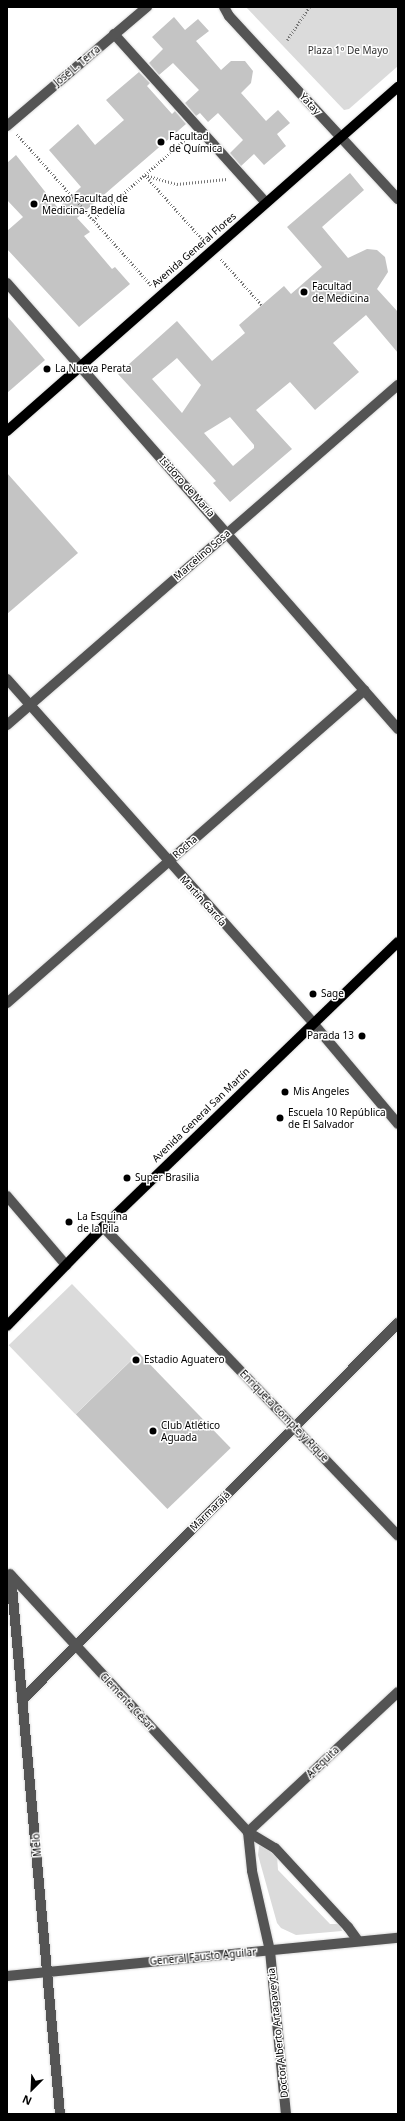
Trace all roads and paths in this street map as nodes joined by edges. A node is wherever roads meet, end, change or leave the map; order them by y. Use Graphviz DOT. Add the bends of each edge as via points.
graph roads {
  1 [pos="147,7"];
  2 [pos="224,7"];
  3 [pos="309,7"];
  4 [pos="114,34"];
  5 [pos="287,40"];
  6 [pos="398,87"];
  7 [pos="8,125"];
  8 [pos="199,128"];
  9 [pos="341,137"];
  10 [pos="145,175"];
  11 [pos="244,178"];
  12 [pos="398,199"];
  13 [pos="266,203"];
  14 [pos="93,220"];
  15 [pos="7,283"];
  16 [pos="160,296"];
  17 [pos="79,367"];
  18 [pos="398,385"];
  19 [pos="7,430"];
  20 [pos="228,532"];
  21 [pos="7,679"];
  22 [pos="364,690"];
  23 [pos="30,705"];
  24 [pos="7,726"];
  25 [pos="398,729"];
  26 [pos="168,862"];
  27 [pos="398,942"];
  28 [pos="7,1003"];
  29 [pos="313,1024"];
  30 [pos="398,1124"];
  31 [pos="7,1196"];
  32 [pos="103,1227"];
  33 [pos="66,1265"];
  34 [pos="398,1323"];
  35 [pos="7,1326"];
  36 [pos="295,1427"];
  37 [pos="398,1536"];
  38 [pos="9,1574"];
  39 [pos="75,1646"];
  40 [pos="398,1692"];
  41 [pos="23,1699"];
  42 [pos="248,1832"];
  43 [pos="398,1938"];
  44 [pos="358,1941"];
  45 [pos="270,1951"];
  46 [pos="49,1972"];
  47 [pos="7,1976"];
  48 [pos="60,2114"];
  49 [pos="286,2114"];
  1 -- 4 [label="street, José L. Terra"];
  2 -- 9 [label="street, Yatay" via="228,16"];
  3 -- 5 [label="path"];
  4 -- 7 [label="street, José L. Terra"];
  4 -- 8 [label="street"];
  6 -- 9 [label="main road, Avenida General Flores"];
  7 -- 14 [label="path"];
  8 -- 10 [label="path"];
  8 -- 11 [label="street"];
  9 -- 12 [label="street, Yatay"];
  9 -- 13 [label="main road, Avenida General Flores"];
  10 -- 11 [label="path" via="177,184"];
  10 -- 14 [label="path"];
  11 -- 13 [label="street"];
  13 -- 16 [label="main road, Avenida General Flores"];
  14 -- 16 [label="path"];
  15 -- 17 [label="street, Isidoro de María"];
  16 -- 17 [label="main road, Avenida General Flores"];
  17 -- 19 [label="main road, Avenida General Flores"];
  17 -- 20 [label="street, Isidoro de María"];
  18 -- 20 [label="street, Marcelino Sosa"];
  20 -- 22 [label="street, Isidoro de María"];
  20 -- 23 [label="street, Marcelino Sosa"];
  21 -- 23 [label="street, Martín García"];
  22 -- 25 [label="street, Isidoro de María"];
  22 -- 26 [label="street, Rocha"];
  23 -- 24 [label="street, Marcelino Sosa"];
  23 -- 26 [label="street, Martín García"];
  26 -- 28 [label="street, Rocha"];
  26 -- 29 [label="street, Martín García"];
  27 -- 29 [label="main road, Avenida General San Martín"];
  29 -- 30 [label="street, Martín García"];
  29 -- 32 [label="main road, Avenida General San Martín"];
  31 -- 33 [label="street"];
  32 -- 33 [label="main road, Avenida General San Martín"];
  32 -- 36 [label="street, Enriqueta Compte y Rique"];
  33 -- 35 [label="main road, Avenida General San Martín"];
  34 -- 36 [label="street, Marmarajá"];
  36 -- 37 [label="street, Enriqueta Compte y Rique"];
  36 -- 39 [label="street, Marmarajá"];
  38 -- 39 [label="street, Clemente César"];
  38 -- 41 [label="street, Melo"];
  39 -- 41 [label="street, Marmarajá"];
  39 -- 42 [label="street, Clemente César"];
  40 -- 42 [label="street, Arequita"];
  41 -- 46 [label="street, Melo"];
  42 -- 44 [label="street, Clemente César" via="275,1848"];
  42 -- 45 [label="street" via="252,1871"];
  43 -- 44 [label="street, General Fausto Aguilar"];
  44 -- 45 [label="street, General Fausto Aguilar"];
  45 -- 46 [label="street, General Fausto Aguilar"];
  45 -- 49 [label="street, Doctor Alberto Artagaveytia"];
  46 -- 47 [label="street, General Fausto Aguilar"];
  46 -- 48 [label="street, Melo"];
}
